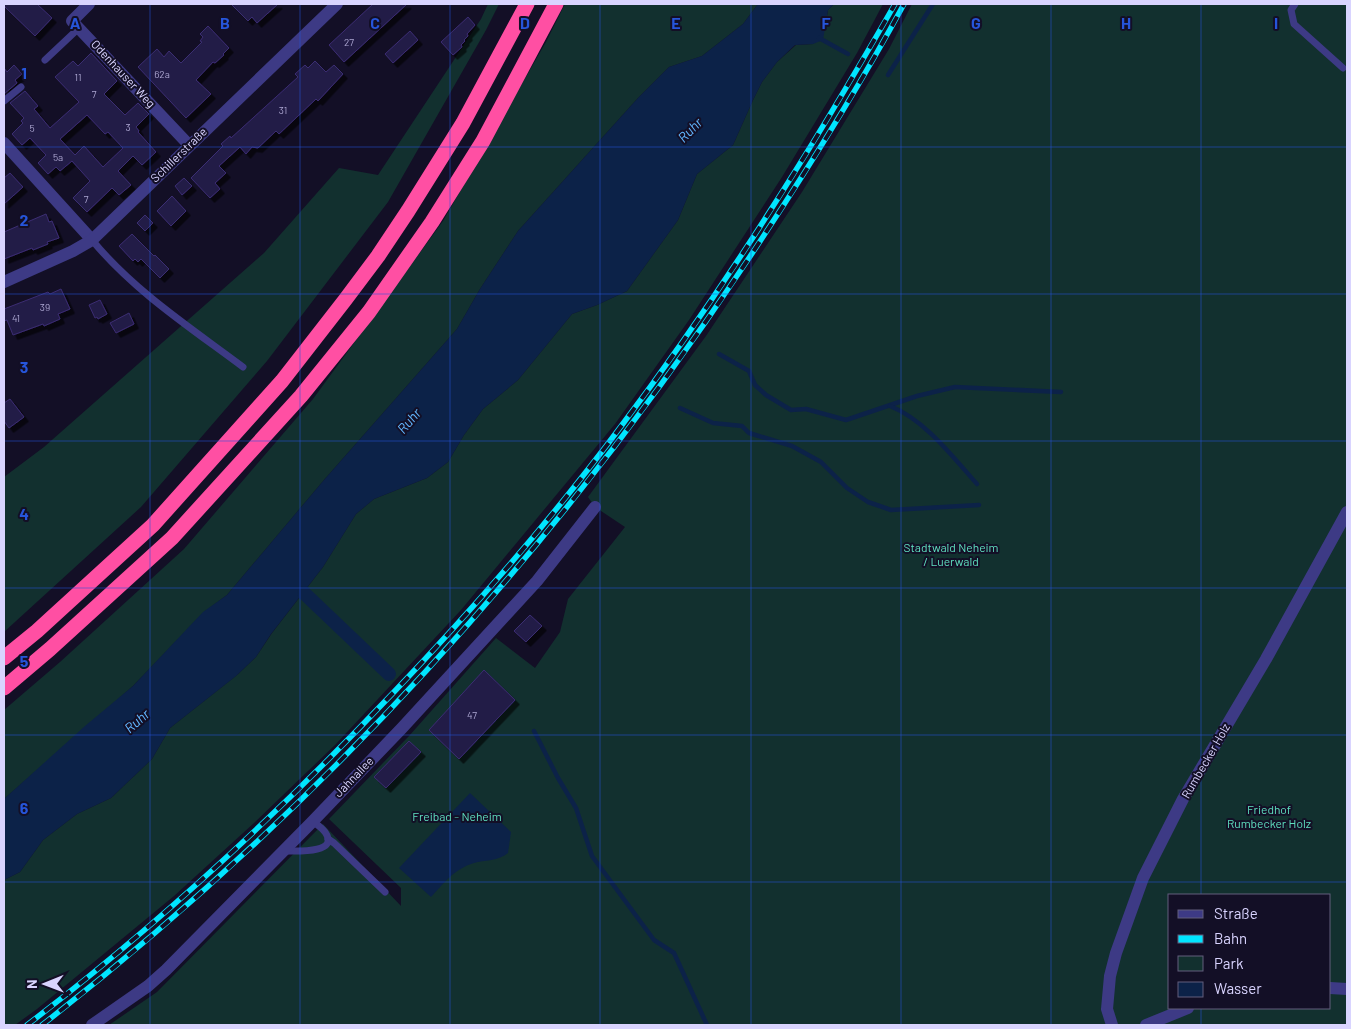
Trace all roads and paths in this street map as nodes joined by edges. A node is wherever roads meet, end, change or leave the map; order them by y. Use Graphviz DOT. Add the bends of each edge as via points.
graph roads {
  1 [pos="89,4"];
  2 [pos="337,4"];
  3 [pos="527,4"];
  4 [pos="556,4"];
  5 [pos="1295,4"];
  6 [pos="79,28"];
  7 [pos="45,60"];
  8 [pos="1343,68"];
  9 [pos="21,87"];
  10 [pos="4,101"];
  11 [pos="4,143"];
  12 [pos="189,145"];
  13 [pos="92,240"];
  14 [pos="4,282"];
  15 [pos="243,367"];
  16 [pos="595,507"];
  17 [pos="1347,512"];
  18 [pos="4,658"];
  19 [pos="4,688"];
  20 [pos="314,822"];
  21 [pos="328,839"];
  22 [pos="284,851"];
  23 [pos="385,892"];
  24 [pos="1331,988"];
  25 [pos="1347,989"];
  26 [pos="1186,1009"];
  27 [pos="92,1025"];
  28 [pos="1112,1025"];
  29 [pos="1146,1025"];
  1 -- 6 [label="street" via="72,21"];
  2 -- 12 [label="street, Schillerstraße"];
  3 -- 18 [label="highway" via="462,123 408,210 378,256 282,381 153,525"];
  4 -- 19 [label="highway" via="483,141 432,222 368,312 301,396 172,538"];
  5 -- 8 [label="lane" via="1292,10 1294,24"];
  6 -- 7 [label="lane"];
  6 -- 12 [label="street, Odenhauser Weg"];
  9 -- 10 [label="lane"];
  11 -- 13 [label="street"];
  12 -- 13 [label="street, Schillerstraße"];
  13 -- 14 [label="street, Schillerstraße"];
  13 -- 15 [label="lane" via="105,256 159,304"];
  16 -- 20 [label="street, Jahnallee" via="537,581"];
  17 -- 28 [label="street, Rumbecker Holz" via="1184,799 1143,878 1110,976 1107,1009"];
  20 -- 21 [label="lane"];
  20 -- 22 [label="street, Jahnallee"];
  21 -- 22 [label="lane" via="326,845 308,852"];
  21 -- 23 [label="lane"];
  22 -- 27 [label="street, Jahnallee" via="148,986"];
  24 -- 25 [label="street"];
  26 -- 29 [label="street"];
}
